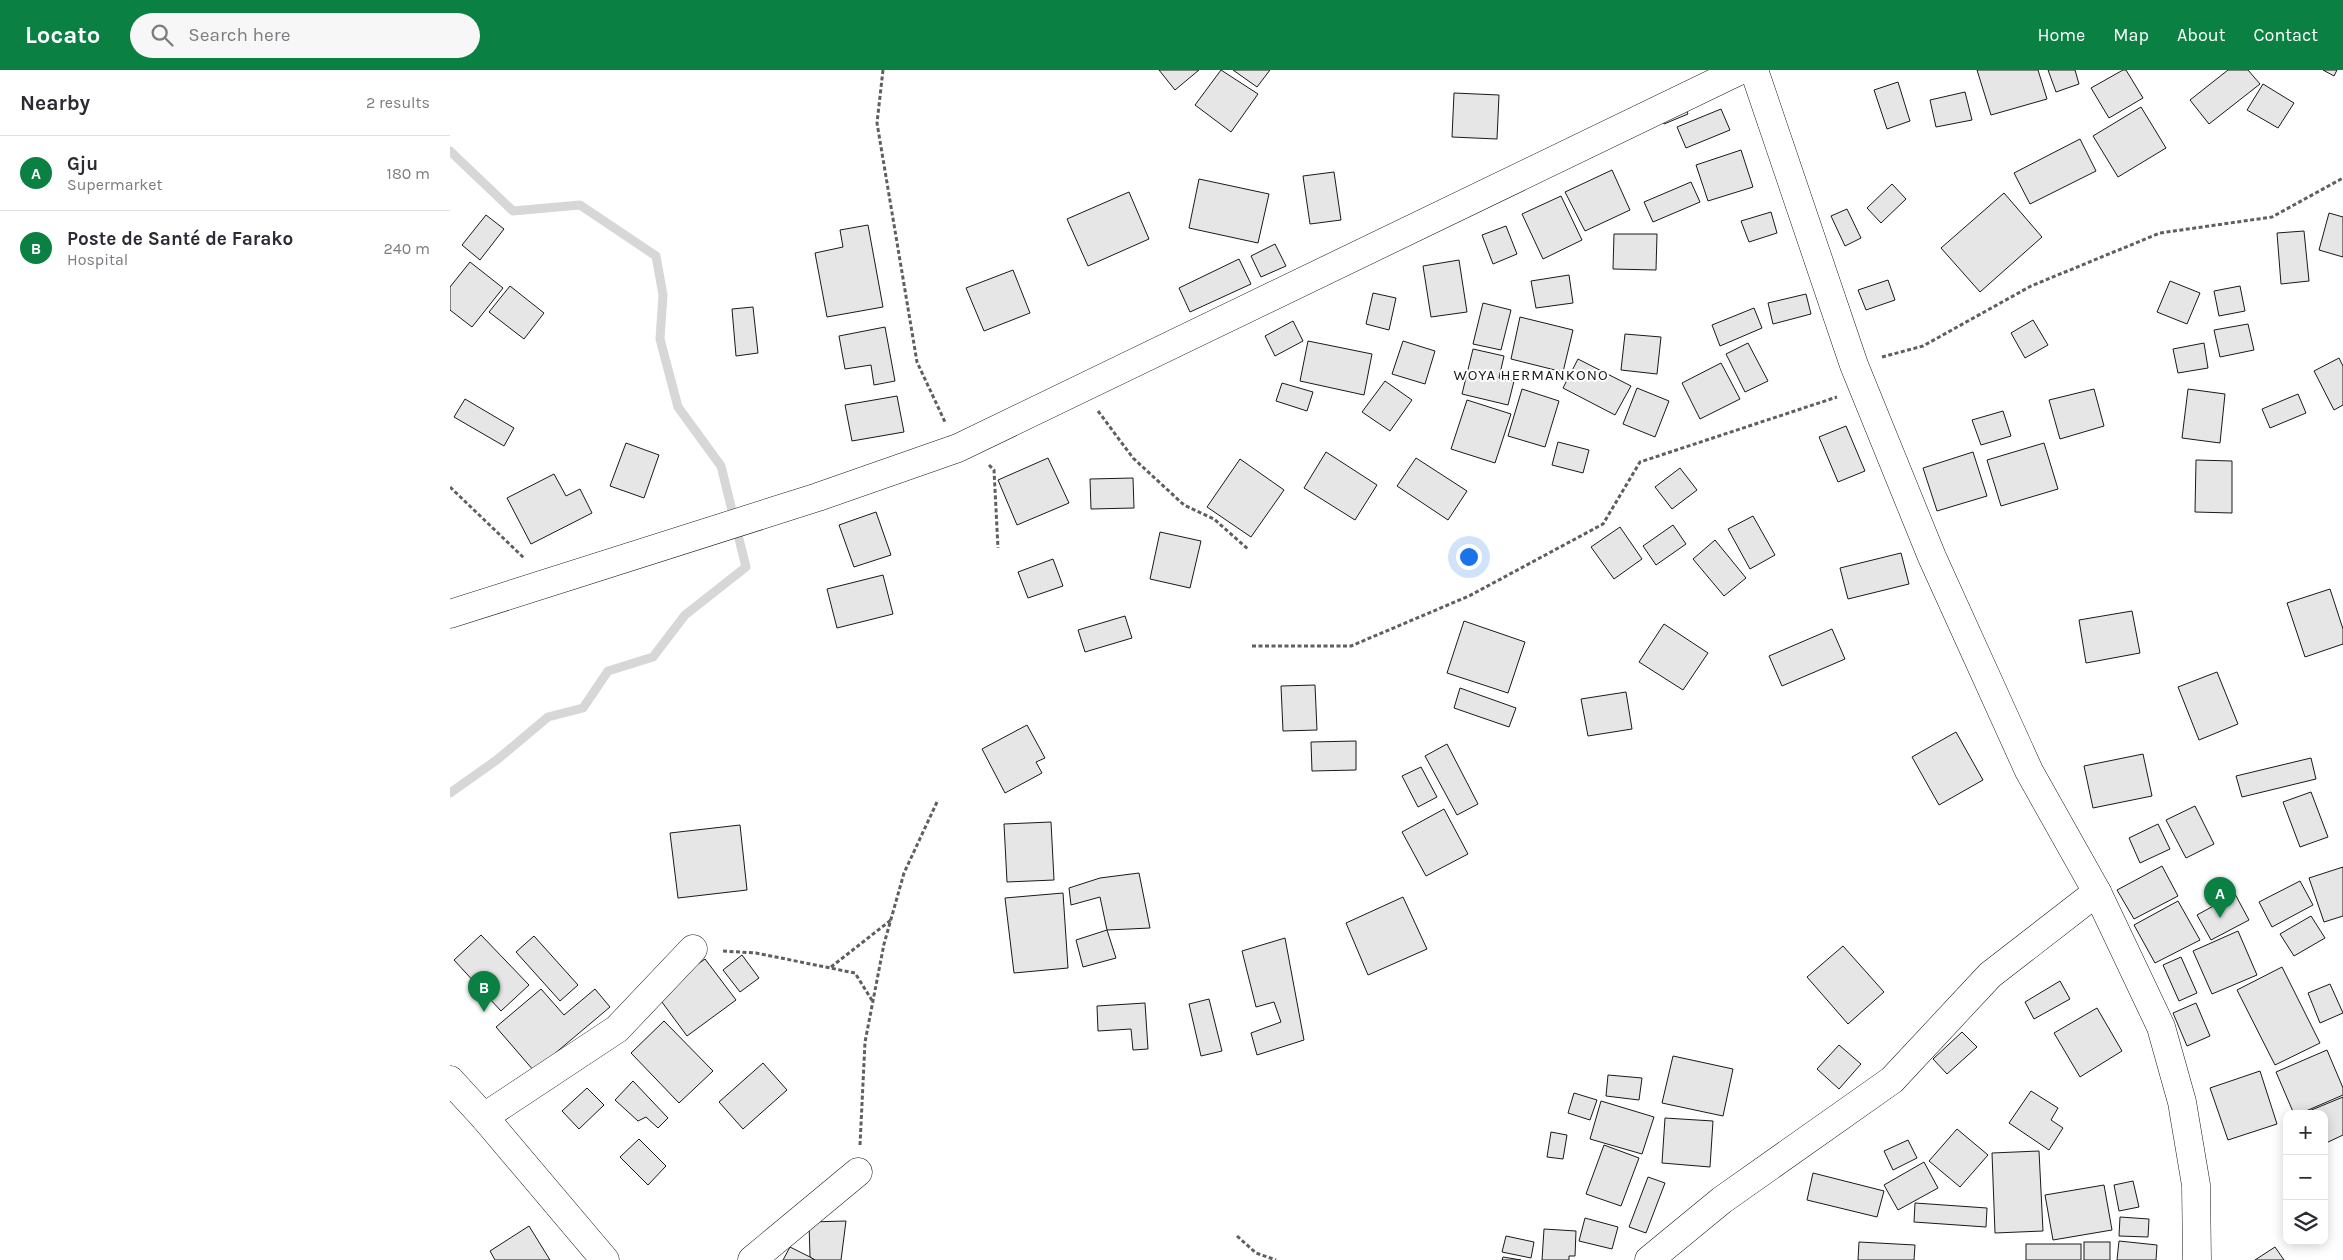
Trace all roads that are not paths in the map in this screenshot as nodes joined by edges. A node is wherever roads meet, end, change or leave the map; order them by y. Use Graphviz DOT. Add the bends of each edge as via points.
graph roads {
  1 [pos="1741,70"];
  2 [pos="1754,70"];
  3 [pos="450,614"];
  4 [pos="2097,892"];
  5 [pos="693,948"];
  6 [pos="450,1080"];
  7 [pos="484,1117"];
  8 [pos="858,1172"];
  9 [pos="605,1260"];
  10 [pos="752,1260"];
  11 [pos="1649,1260"];
  12 [pos="2197,1260"];
  1 -- 3 [label="main road" via="963,446 753,518"];
  2 -- 4 [label="main road" via="1859,376 1932,557 2029,771"];
  4 -- 11 [label="main road" via="1990,975 1892,1080 1722,1200"];
  4 -- 12 [label="main road" via="2161,1027 2182,1102 2196,1186"];
  5 -- 7 [label="main road" via="617,1029"];
  6 -- 7 [label="main road"];
  7 -- 9 [label="main road"];
  8 -- 10 [label="main road"];
}
